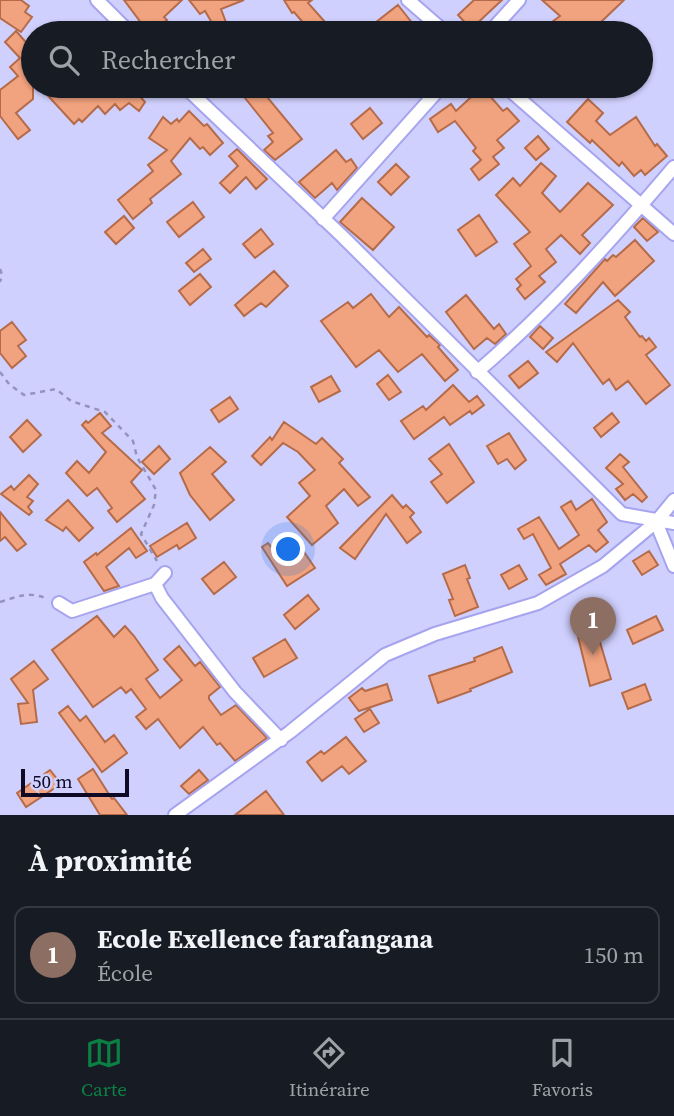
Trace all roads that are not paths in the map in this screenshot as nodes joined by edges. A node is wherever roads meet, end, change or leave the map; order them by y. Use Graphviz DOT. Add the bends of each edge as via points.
graph roads {
  1 [pos="97,0"];
  2 [pos="408,0"];
  3 [pos="519,0"];
  4 [pos="118,21"];
  5 [pos="432,21"];
  6 [pos="500,21"];
  7 [pos="197,98"];
  8 [pos="431,98"];
  9 [pos="519,98"];
  10 [pos="674,167"];
  11 [pos="641,206"];
  12 [pos="323,219"];
  13 [pos="674,234"];
  14 [pos="477,372"];
  15 [pos="674,500"];
  16 [pos="656,522"];
  17 [pos="674,523"];
  18 [pos="674,566"];
  19 [pos="165,573"];
  20 [pos="155,584"];
  21 [pos="59,603"];
  22 [pos="281,740"];
  23 [pos="175,815"];
  1 -- 4 [label="street"];
  2 -- 5 [label="street"];
  3 -- 6 [label="street"];
  7 -- 12 [label="street"];
  8 -- 12 [label="street"];
  9 -- 11 [label="street"];
  10 -- 11 [label="street"];
  11 -- 13 [label="street"];
  11 -- 14 [label="street" via="522,334"];
  12 -- 14 [label="street"];
  14 -- 16 [label="street" via="622,514"];
  15 -- 16 [label="street"];
  16 -- 17 [label="street"];
  16 -- 18 [label="street"];
  16 -- 22 [label="street" via="603,566 538,603 435,634 385,655"];
  19 -- 20 [label="street"];
  20 -- 21 [label="street" via="72,611"];
  20 -- 22 [label="street" via="235,692"];
  22 -- 23 [label="street"];
}
